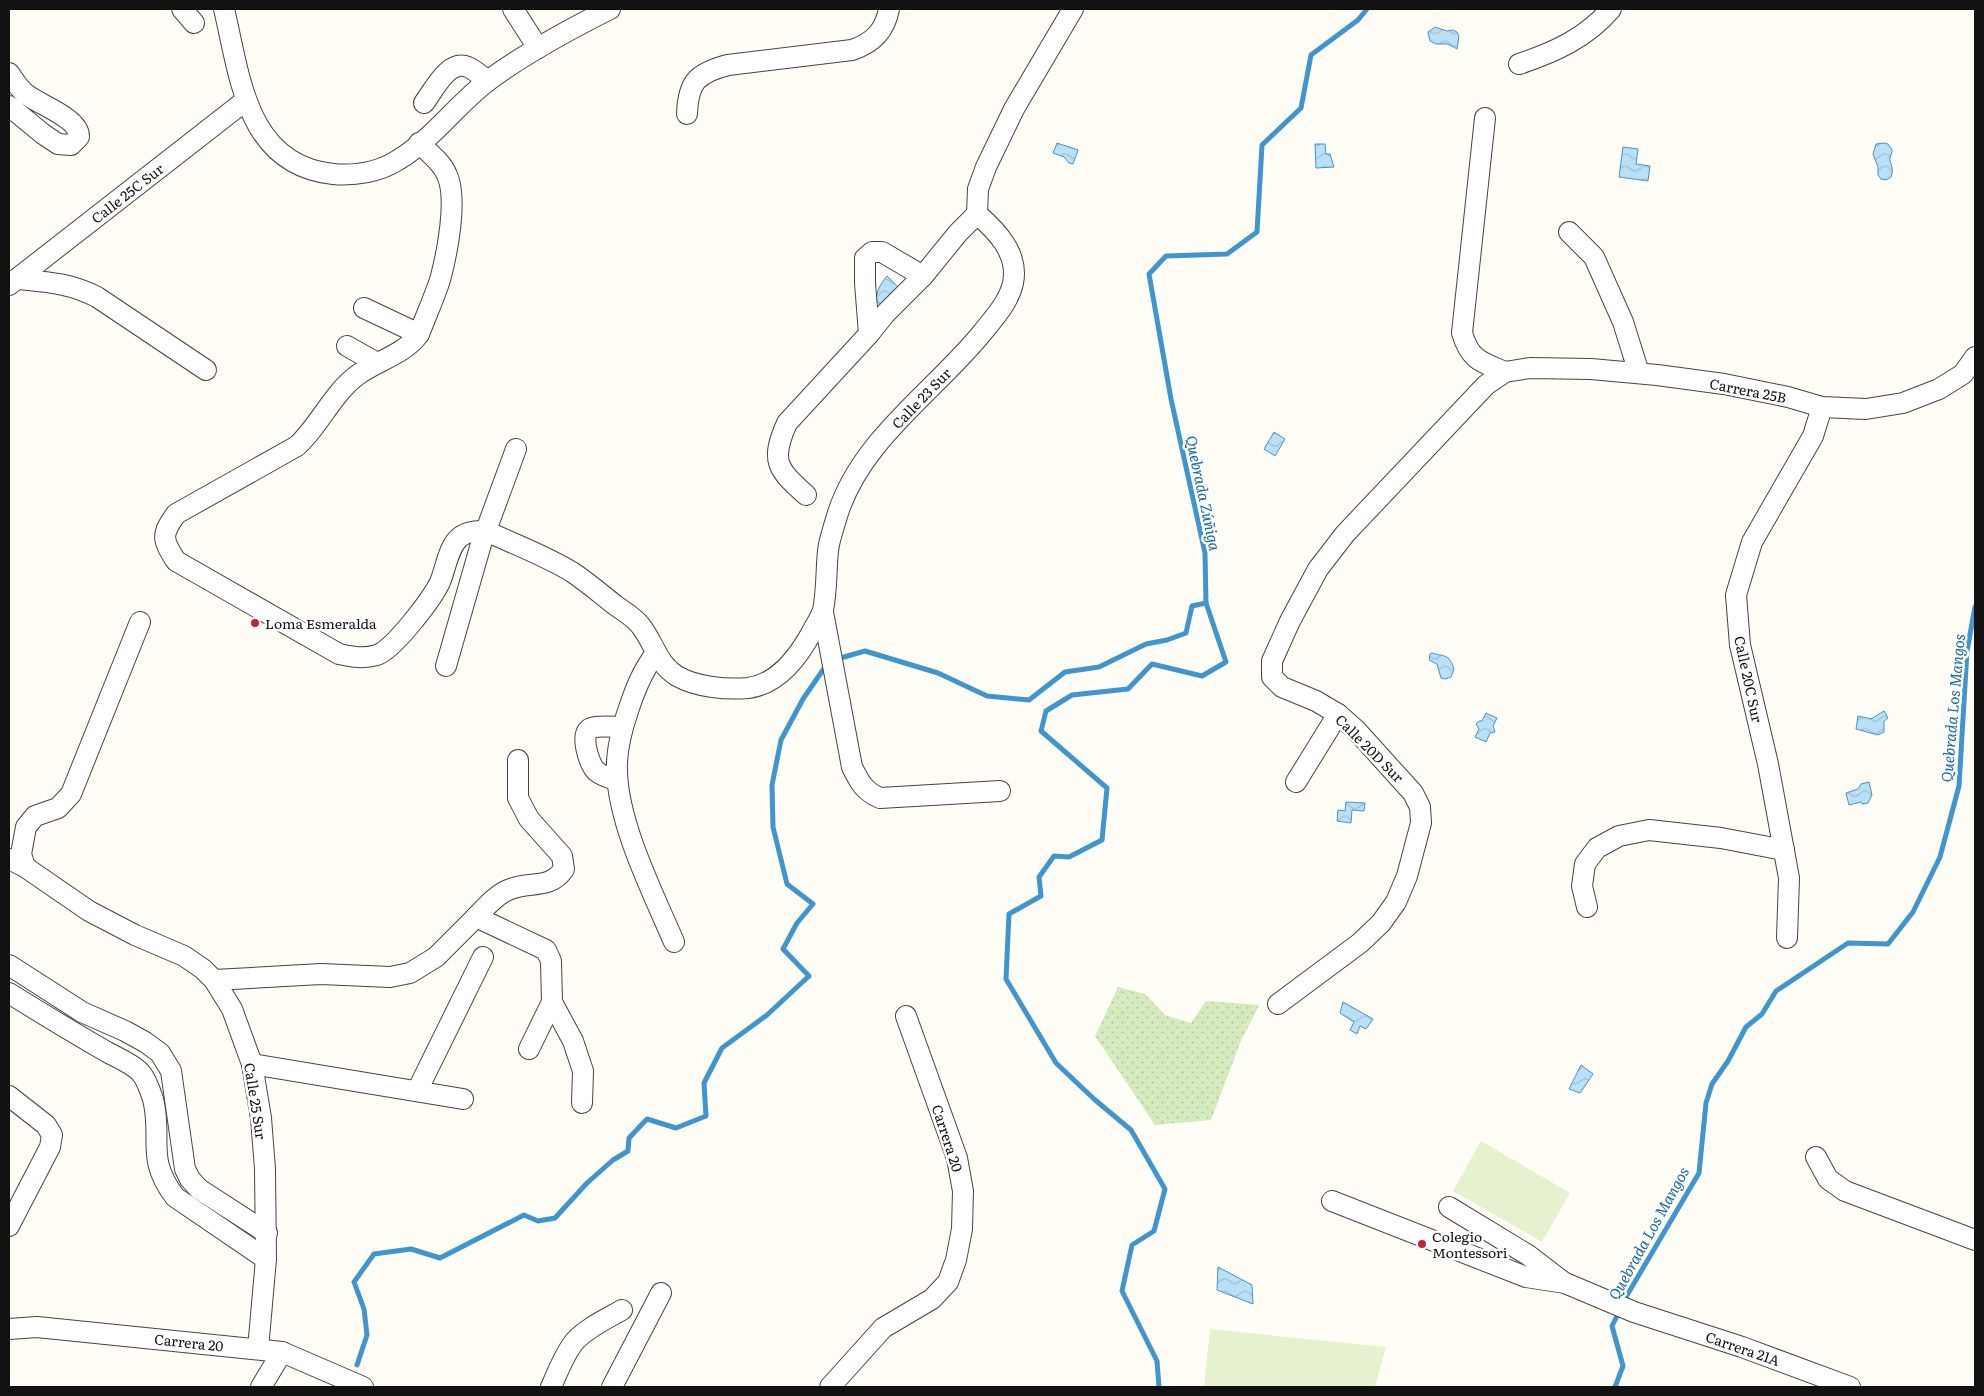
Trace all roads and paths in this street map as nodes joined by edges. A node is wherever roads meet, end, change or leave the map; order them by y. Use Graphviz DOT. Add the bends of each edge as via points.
graph roads {
  1 [pos="224,9"];
  2 [pos="513,9"];
  3 [pos="610,9"];
  4 [pos="890,9"];
  5 [pos="1073,9"];
  6 [pos="1611,9"];
  7 [pos="538,48"];
  8 [pos="1519,64"];
  9 [pos="9,73"];
  10 [pos="488,81"];
  11 [pos="245,101"];
  12 [pos="424,103"];
  13 [pos="9,106"];
  14 [pos="687,114"];
  15 [pos="1485,118"];
  16 [pos="419,143"];
  17 [pos="977,214"];
  18 [pos="1569,232"];
  19 [pos="923,276"];
  20 [pos="13,282"];
  21 [pos="364,308"];
  22 [pos="419,334"];
  23 [pos="869,334"];
  24 [pos="347,346"];
  25 [pos="1975,357"];
  26 [pos="377,363"];
  27 [pos="206,370"];
  28 [pos="1505,372"];
  29 [pos="1639,374"];
  30 [pos="1822,407"];
  31 [pos="516,449"];
  32 [pos="806,495"];
  33 [pos="486,531"];
  34 [pos="823,612"];
  35 [pos="140,622"];
  36 [pos="656,653"];
  37 [pos="446,666"];
  38 [pos="1338,714"];
  39 [pos="622,727"];
  40 [pos="518,760"];
  41 [pos="617,780"];
  42 [pos="1296,782"];
  43 [pos="1000,791"];
  44 [pos="1784,850"];
  45 [pos="17,863"];
  46 [pos="1586,907"];
  47 [pos="476,917"];
  48 [pos="1787,938"];
  49 [pos="674,942"];
  50 [pos="483,957"];
  51 [pos="9,964"];
  52 [pos="214,980"];
  53 [pos="9,993"];
  54 [pos="552,1002"];
  55 [pos="1278,1004"];
  56 [pos="906,1016"];
  57 [pos="529,1049"];
  58 [pos="252,1064"];
  59 [pos="417,1091"];
  60 [pos="9,1096"];
  61 [pos="176,1098"];
  62 [pos="462,1099"];
  63 [pos="153,1101"];
  64 [pos="582,1103"];
  65 [pos="1816,1157"];
  66 [pos="1332,1201"];
  67 [pos="1449,1207"];
  68 [pos="9,1226"];
  69 [pos="267,1233"];
  70 [pos="1975,1240"];
  71 [pos="266,1259"];
  72 [pos="1566,1283"];
  73 [pos="661,1292"];
  74 [pos="622,1310"];
  75 [pos="9,1329"];
  76 [pos="258,1349"];
  77 [pos="282,1352"];
  78 [pos="261,1387"];
  79 [pos="363,1387"];
  80 [pos="551,1387"];
  81 [pos="612,1387"];
  82 [pos="830,1387"];
  83 [pos="1850,1387"];
  1 -- 11 [label="street"];
  2 -- 7 [label="street"];
  3 -- 7 [label="street"];
  4 -- 14 [label="street" via="881,30 868,45 710,70 696,81 687,95"];
  5 -- 17 [label="street" via="1014,109 986,166 978,189"];
  6 -- 8 [label="street" via="1585,34 1565,47"];
  7 -- 10 [label="street"];
  9 -- 13 [label="street" via="25,94 70,120 79,137 71,145 58,144"];
  10 -- 12 [label="street" via="468,67 458,66 449,70"];
  10 -- 16 [label="street"];
  11 -- 16 [label="street" via="256,126 273,147 295,163 320,173 347,175 374,171 398,160"];
  11 -- 20 [label="street, Calle 25C Sur"];
  15 -- 28 [label="street" via="1462,333 1466,348 1477,359"];
  16 -- 22 [label="street" via="436,158 452,187 452,216 440,280"];
  17 -- 19 [label="street"];
  17 -- 34 [label="street, Calle 23 Sur" via="1006,245 1012,262 1013,282 1002,309 965,354 902,417 851,481 828,548"];
  18 -- 29 [label="street" via="1594,257 1623,322"];
  19 -- 23 [label="street"];
  19 -- 23 [label="street" via="882,252 872,252 866,258"];
  20 -- 27 [label="street" via="79,288"];
  21 -- 22 [label="street"];
  22 -- 26 [label="street" via="407,348"];
  23 -- 32 [label="street" via="787,423 780,439 778,458 784,474"];
  24 -- 26 [label="street"];
  25 -- 30 [label="street, Carrera 25B" via="1963,374 1939,389 1903,403 1866,409"];
  26 -- 33 [label="street" via="346,385 297,446 176,514 166,528 165,544 176,561 339,654 359,659 379,654 395,642 428,602 460,537 471,531"];
  28 -- 29 [label="street, Carrera 25B" via="1530,368"];
  28 -- 38 [label="street, Calle 20D Sur" via="1486,385 1345,534 1318,569 1290,621 1272,661 1272,676 1282,687"];
  29 -- 30 [label="street, Carrera 25B" via="1724,384"];
  30 -- 44 [label="street, Calle 20C Sur" via="1814,436 1752,542 1736,595 1740,644"];
  31 -- 33 [label="street"];
  33 -- 36 [label="street, Calle 23 Sur" via="572,572 640,625"];
  33 -- 37 [label="street"];
  34 -- 36 [label="street, Calle 23 Sur" via="788,668 749,688 714,687 686,680 665,667"];
  34 -- 43 [label="street" via="852,767 868,793 880,798"];
  35 -- 45 [label="street" via="71,794 58,808 35,816 26,827"];
  36 -- 39 [label="street" via="639,678"];
  38 -- 42 [label="street"];
  38 -- 55 [label="street, Calle 20D Sur" via="1413,793 1420,807 1421,824 1396,902 1381,923 1360,943"];
  39 -- 41 [label="street"];
  39 -- 41 [label="street" via="591,728 585,740 589,759 596,770"];
  40 -- 47 [label="street" via="518,798 529,819 562,856 564,868 549,882 503,892"];
  41 -- 49 [label="street" via="638,856"];
  44 -- 46 [label="street" via="1721,838 1649,830 1619,836 1597,848 1585,864 1582,886"];
  44 -- 48 [label="street, Calle 20C Sur" via="1789,878"];
  45 -- 52 [label="street, Calle 25 Sur" via="89,911 184,956"];
  47 -- 52 [label="street" via="436,957 410,973 390,977 321,974"];
  47 -- 54 [label="street" via="546,950 551,962"];
  50 -- 59 [label="street"];
  51 -- 61 [label="street" via="82,1012 125,1031 160,1053 171,1071"];
  52 -- 58 [label="street, Calle 25 Sur" via="232,1009"];
  53 -- 63 [label="street" via="141,1072"];
  54 -- 57 [label="street"];
  54 -- 64 [label="street" via="573,1041 583,1071"];
  56 -- 82 [label="street, Carrera 20" via="957,1158 963,1191 962,1229 956,1260 948,1282 932,1299 883,1328"];
  58 -- 59 [label="street"];
  58 -- 69 [label="street, Calle 25 Sur" via="261,1118"];
  59 -- 62 [label="street"];
  60 -- 68 [label="street" via="46,1125 52,1135 50,1147"];
  61 -- 63 [label="street"];
  61 -- 69 [label="street" via="184,1169 190,1179 199,1189"];
  63 -- 71 [label="street" via="156,1157 164,1182 175,1197"];
  65 -- 70 [label="street" via="1828,1179 1845,1191"];
  66 -- 72 [label="street" via="1526,1277"];
  67 -- 72 [label="street" via="1528,1255"];
  69 -- 71 [label="street, Calle 25 Sur"];
  71 -- 76 [label="street, Calle 25 Sur"];
  72 -- 83 [label="street, Carrera 21A" via="1634,1312 1742,1346"];
  73 -- 81 [label="street"];
  74 -- 80 [label="street" via="575,1342"];
  75 -- 76 [label="street, Carrera 20" via="37,1327"];
  76 -- 77 [label="street, Carrera 20"];
  77 -- 78 [label="street"];
  77 -- 79 [label="street, Carrera 20"];
}
